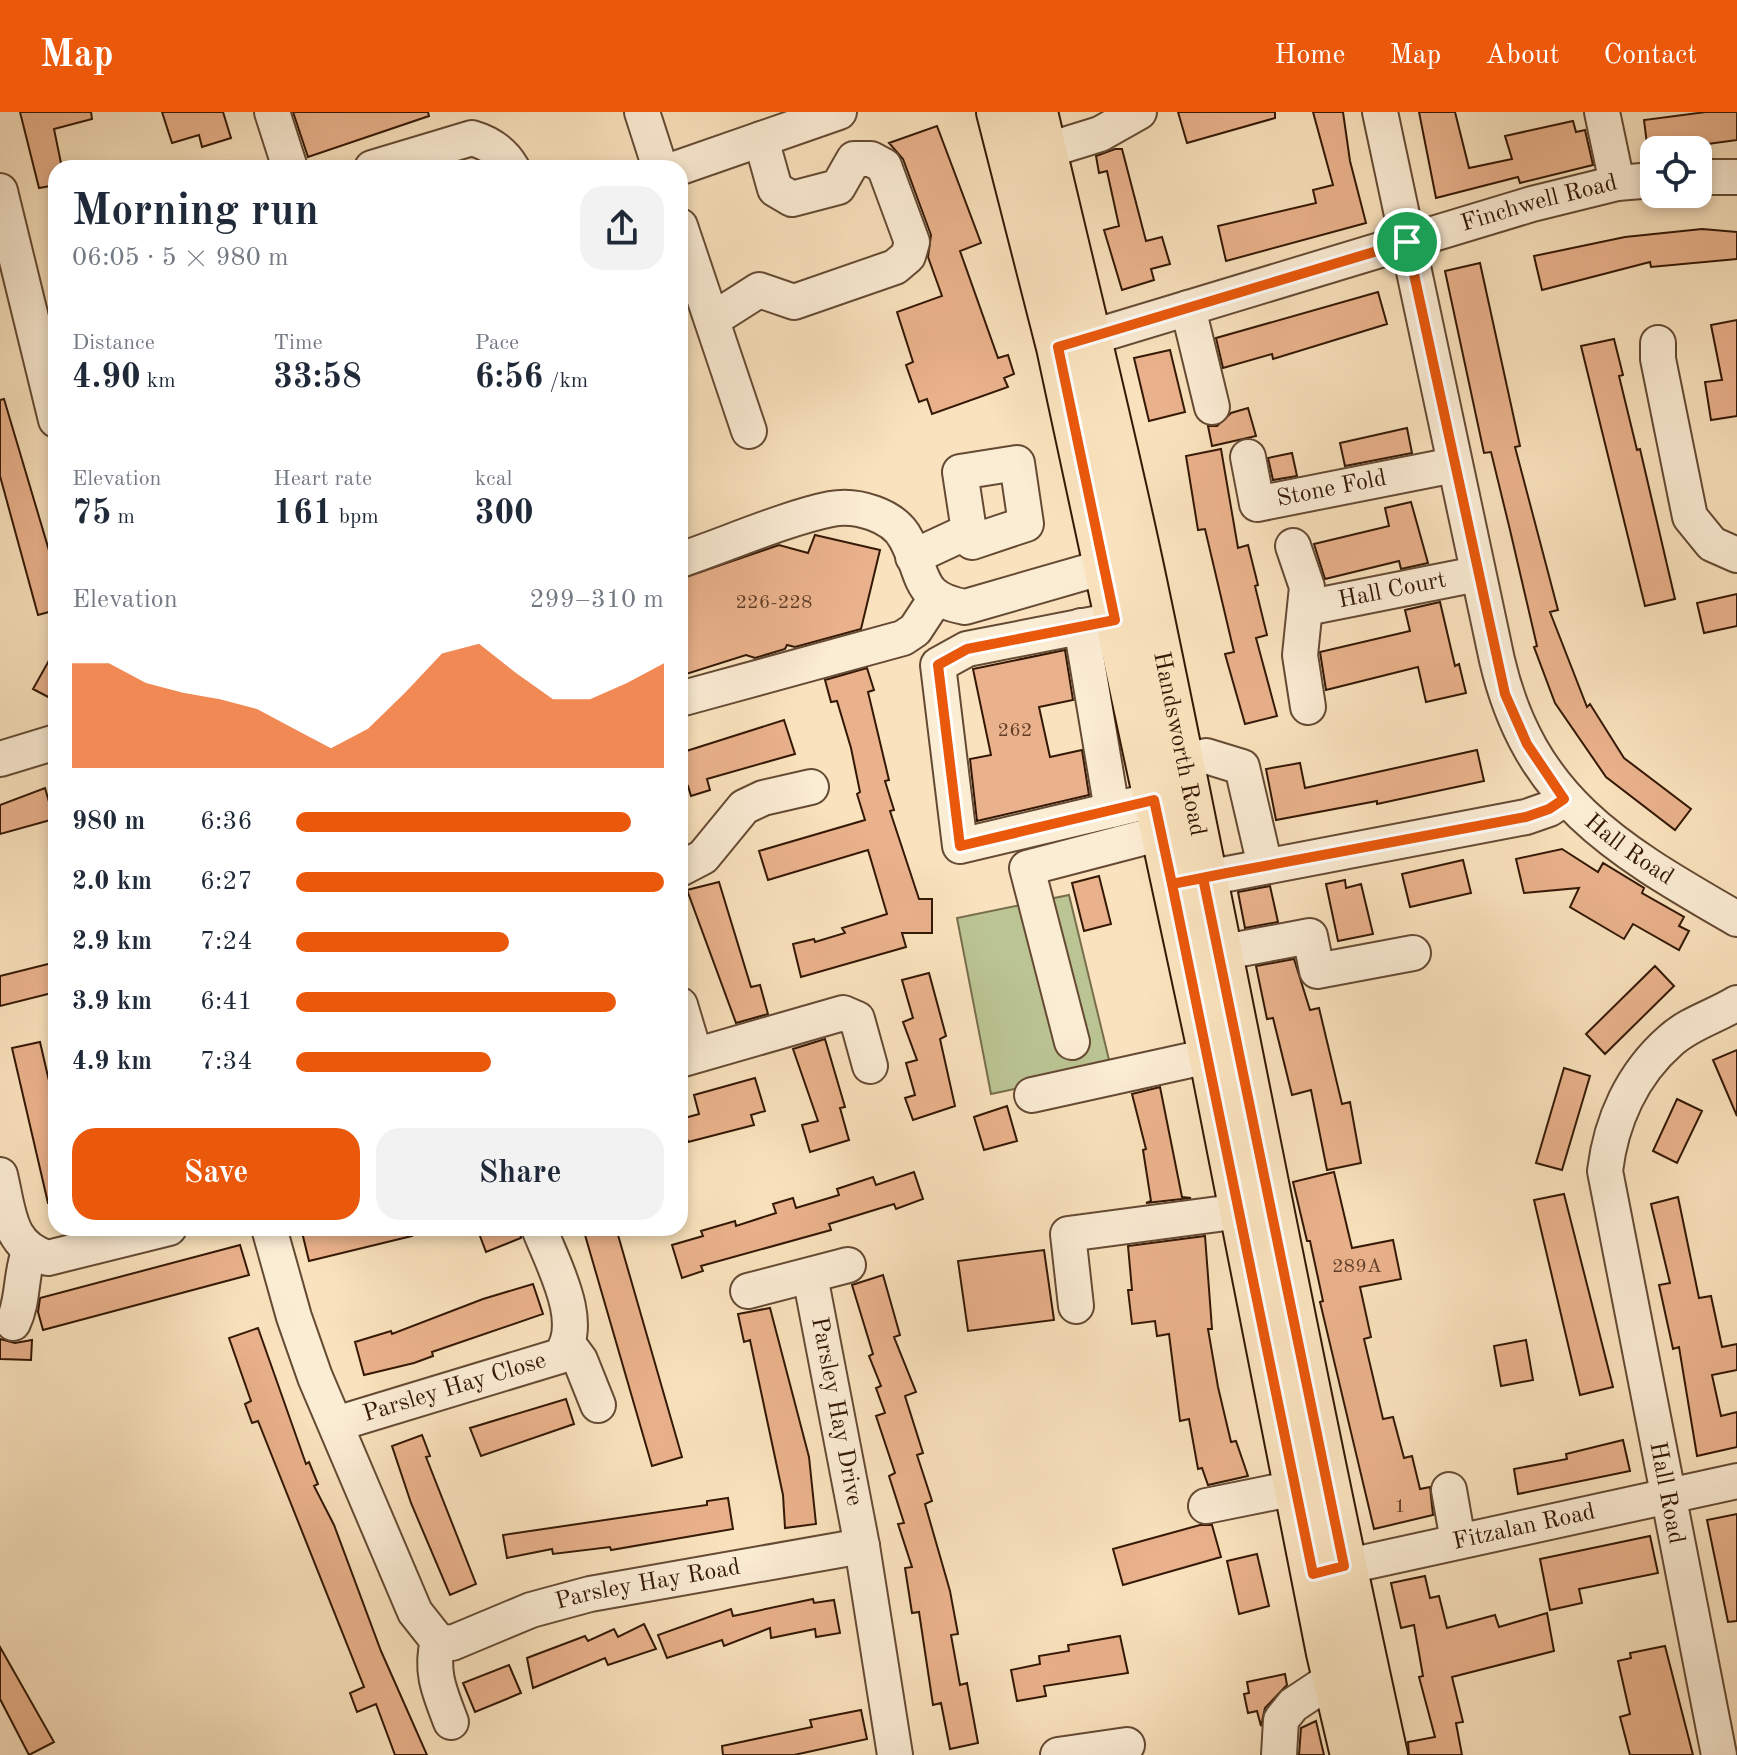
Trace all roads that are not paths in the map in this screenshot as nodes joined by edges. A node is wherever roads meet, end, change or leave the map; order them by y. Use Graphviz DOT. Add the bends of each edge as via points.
graph roads {
  1 [pos="272,112"];
  2 [pos="642,112"];
  3 [pos="839,112"];
  4 [pos="998,112"];
  5 [pos="1139,112"];
  6 [pos="1380,112"];
  7 [pos="1602,112"];
  8 [pos="1040,131"];
  9 [pos="761,139"];
  10 [pos="287,160"];
  11 [pos="399,160"];
  12 [pos="505,160"];
  13 [pos="657,160"];
  14 [pos="688,165"];
  15 [pos="1712,177"];
  16 [pos="1737,177"];
  17 [pos="1640,181"];
  18 [pos="1617,183"];
  19 [pos="0,191"];
  20 [pos="1407,242"];
  21 [pos="688,250"];
  22 [pos="1188,308"];
  23 [pos="712,320"];
  24 [pos="1074,342"];
  25 [pos="1658,343"];
  26 [pos="48,387"];
  27 [pos="1212,407"];
  28 [pos="749,431"];
  29 [pos="1248,457"];
  30 [pos="1454,465"];
  31 [pos="969,531"];
  32 [pos="1293,546"];
  33 [pos="1737,555"];
  34 [pos="688,557"];
  35 [pos="913,557"];
  36 [pos="1122,562"];
  37 [pos="1477,574"];
  38 [pos="936,598"];
  39 [pos="1306,608"];
  40 [pos="1098,623"];
  41 [pos="688,697"];
  42 [pos="1308,707"];
  43 [pos="48,744"];
  44 [pos="0,759"];
  45 [pos="1181,763"];
  46 [pos="811,787"];
  47 [pos="1564,799"];
  48 [pos="1112,810"];
  49 [pos="1158,817"];
  50 [pos="688,865"];
  51 [pos="1265,866"];
  52 [pos="1188,881"];
  53 [pos="1736,916"];
  54 [pos="1219,953"];
  55 [pos="1413,953"];
  56 [pos="1737,1003"];
  57 [pos="1216,1036"];
  58 [pos="1072,1042"];
  59 [pos="688,1058"];
  60 [pos="870,1066"];
  61 [pos="1032,1095"];
  62 [pos="0,1175"];
  63 [pos="1241,1211"];
  64 [pos="137,1236"];
  65 [pos="271,1236"];
  66 [pos="542,1236"];
  67 [pos="29,1252"];
  68 [pos="848,1265"];
  69 [pos="810,1276"];
  70 [pos="748,1291"];
  71 [pos="1076,1306"];
  72 [pos="13,1323"];
  73 [pos="569,1345"];
  74 [pos="598,1405"];
  75 [pos="336,1424"];
  76 [pos="1737,1481"];
  77 [pos="1295,1488"];
  78 [pos="1449,1490"];
  79 [pos="1667,1496"];
  80 [pos="1206,1506"];
  81 [pos="1458,1541"];
  82 [pos="862,1546"];
  83 [pos="1328,1570"];
  84 [pos="438,1641"];
  85 [pos="1355,1696"];
  86 [pos="451,1722"];
  87 [pos="1127,1745"];
  88 [pos="895,1755"];
  89 [pos="1058,1755"];
  90 [pos="1279,1755"];
  91 [pos="1352,1755"];
  92 [pos="1386,1755"];
  93 [pos="1719,1755"];
  1 -- 10 [label="street"];
  2 -- 13 [label="street"];
  3 -- 9 [label="street"];
  4 -- 24 [label="main road, Handsworth Road"];
  5 -- 8 [label="street" via="1100,134"];
  6 -- 20 [label="street, Hall Road"];
  7 -- 18 [label="street"];
  8 -- 24 [label="main road, Handsworth Road"];
  9 -- 14 [label="street"];
  9 -- 23 [label="street" via="775,189 792,199 838,187 854,159 884,166 912,242 908,256 895,267 794,302 759,290"];
  11 -- 12 [label="street" via="472,138"];
  15 -- 16 [label="street"];
  17 -- 18 [label="street, Finchwell Road"];
  18 -- 20 [label="street, Finchwell Road"];
  19 -- 26 [label="street"];
  20 -- 22 [label="street, Finchwell Road"];
  20 -- 30 [label="street, Hall Road"];
  21 -- 23 [label="street"];
  22 -- 24 [label="street, Finchwell Road"];
  22 -- 27 [label="street"];
  23 -- 28 [label="street"];
  24 -- 36 [label="main road, Handsworth Road"];
  25 -- 33 [label="street" via="1690,517 1712,544"];
  29 -- 30 [label="street, Stone Fold" via="1257,504"];
  30 -- 37 [label="street, Hall Road"];
  31 -- 35 [label="street"];
  32 -- 39 [label="street, Hall Court" via="1307,587"];
  34 -- 35 [label="street" via="832,509 875,513 892,523 906,537"];
  35 -- 38 [label="street" via="927,591"];
  36 -- 38 [label="street" via="965,607"];
  36 -- 40 [label="main road, Handsworth Road"];
  36 -- 45 [label="main road, Handsworth Road"];
  37 -- 39 [label="street, Hall Court"];
  37 -- 47 [label="street, Hall Road" via="1505,694 1527,744"];
  38 -- 41 [label="street" via="915,630 903,638"];
  39 -- 42 [label="street, Hall Court" via="1300,655"];
  40 -- 48 [label="street"];
  40 -- 48 [label="street" via="967,649 938,665 960,846"];
  40 -- 49 [label="main road, Handsworth Road"];
  43 -- 44 [label="street"];
  45 -- 51 [label="street" via="1206,756 1242,767"];
  45 -- 52 [label="main road, Handsworth Road"];
  46 -- 50 [label="street" via="744,807 703,857"];
  47 -- 51 [label="street" via="1526,817"];
  47 -- 53 [label="street, Hall Road" via="1630,855"];
  48 -- 49 [label="street"];
  49 -- 52 [label="main road, Handsworth Road"];
  49 -- 58 [label="street" via="1027,868"];
  51 -- 52 [label="street"];
  52 -- 54 [label="main road, Handsworth Road"];
  52 -- 57 [label="main road, Handsworth Road"];
  54 -- 55 [label="street" via="1310,936 1317,971"];
  54 -- 57 [label="main road, Handsworth Road"];
  56 -- 79 [label="street, Hall Road" via="1672,1039 1644,1069 1609,1137 1609,1205"];
  57 -- 61 [label="street"];
  57 -- 63 [label="main road, Handsworth Road"];
  57 -- 83 [label="main road, Handsworth Road"];
  59 -- 60 [label="street" via="843,1013 857,1019"];
  62 -- 67 [label="street" via="15,1234"];
  63 -- 71 [label="street" via="1068,1234"];
  63 -- 77 [label="main road, Handsworth Road"];
  64 -- 67 [label="street" via="48,1258"];
  65 -- 75 [label="street" via="294,1317"];
  66 -- 73 [label="street, Parsley Hay Close" via="572,1327"];
  67 -- 72 [label="street"];
  68 -- 69 [label="street"];
  69 -- 70 [label="street"];
  69 -- 82 [label="street, Parsley Hay Drive"];
  73 -- 74 [label="street, Parsley Hay Close"];
  73 -- 75 [label="street, Parsley Hay Close" via="560,1356"];
  75 -- 84 [label="street" via="415,1612"];
  76 -- 79 [label="street, Fitzalan Road"];
  77 -- 80 [label="street"];
  77 -- 83 [label="main road, Handsworth Road"];
  78 -- 81 [label="street"];
  79 -- 81 [label="street, Fitzalan Road"];
  79 -- 93 [label="street, Hall Road"];
  81 -- 83 [label="street, Fitzalan Road"];
  82 -- 84 [label="street, Parsley Hay Road" via="590,1594 531,1610 452,1643"];
  82 -- 88 [label="street, Parsley Hay Drive"];
  83 -- 85 [label="main road, Handsworth Road"];
  84 -- 86 [label="street" via="435,1680"];
  85 -- 90 [label="street" via="1320,1687 1293,1705 1281,1720"];
  85 -- 91 [label="main road, Handsworth Road"];
  85 -- 92 [label="main road, Handsworth Road"];
  87 -- 89 [label="street"];
}
